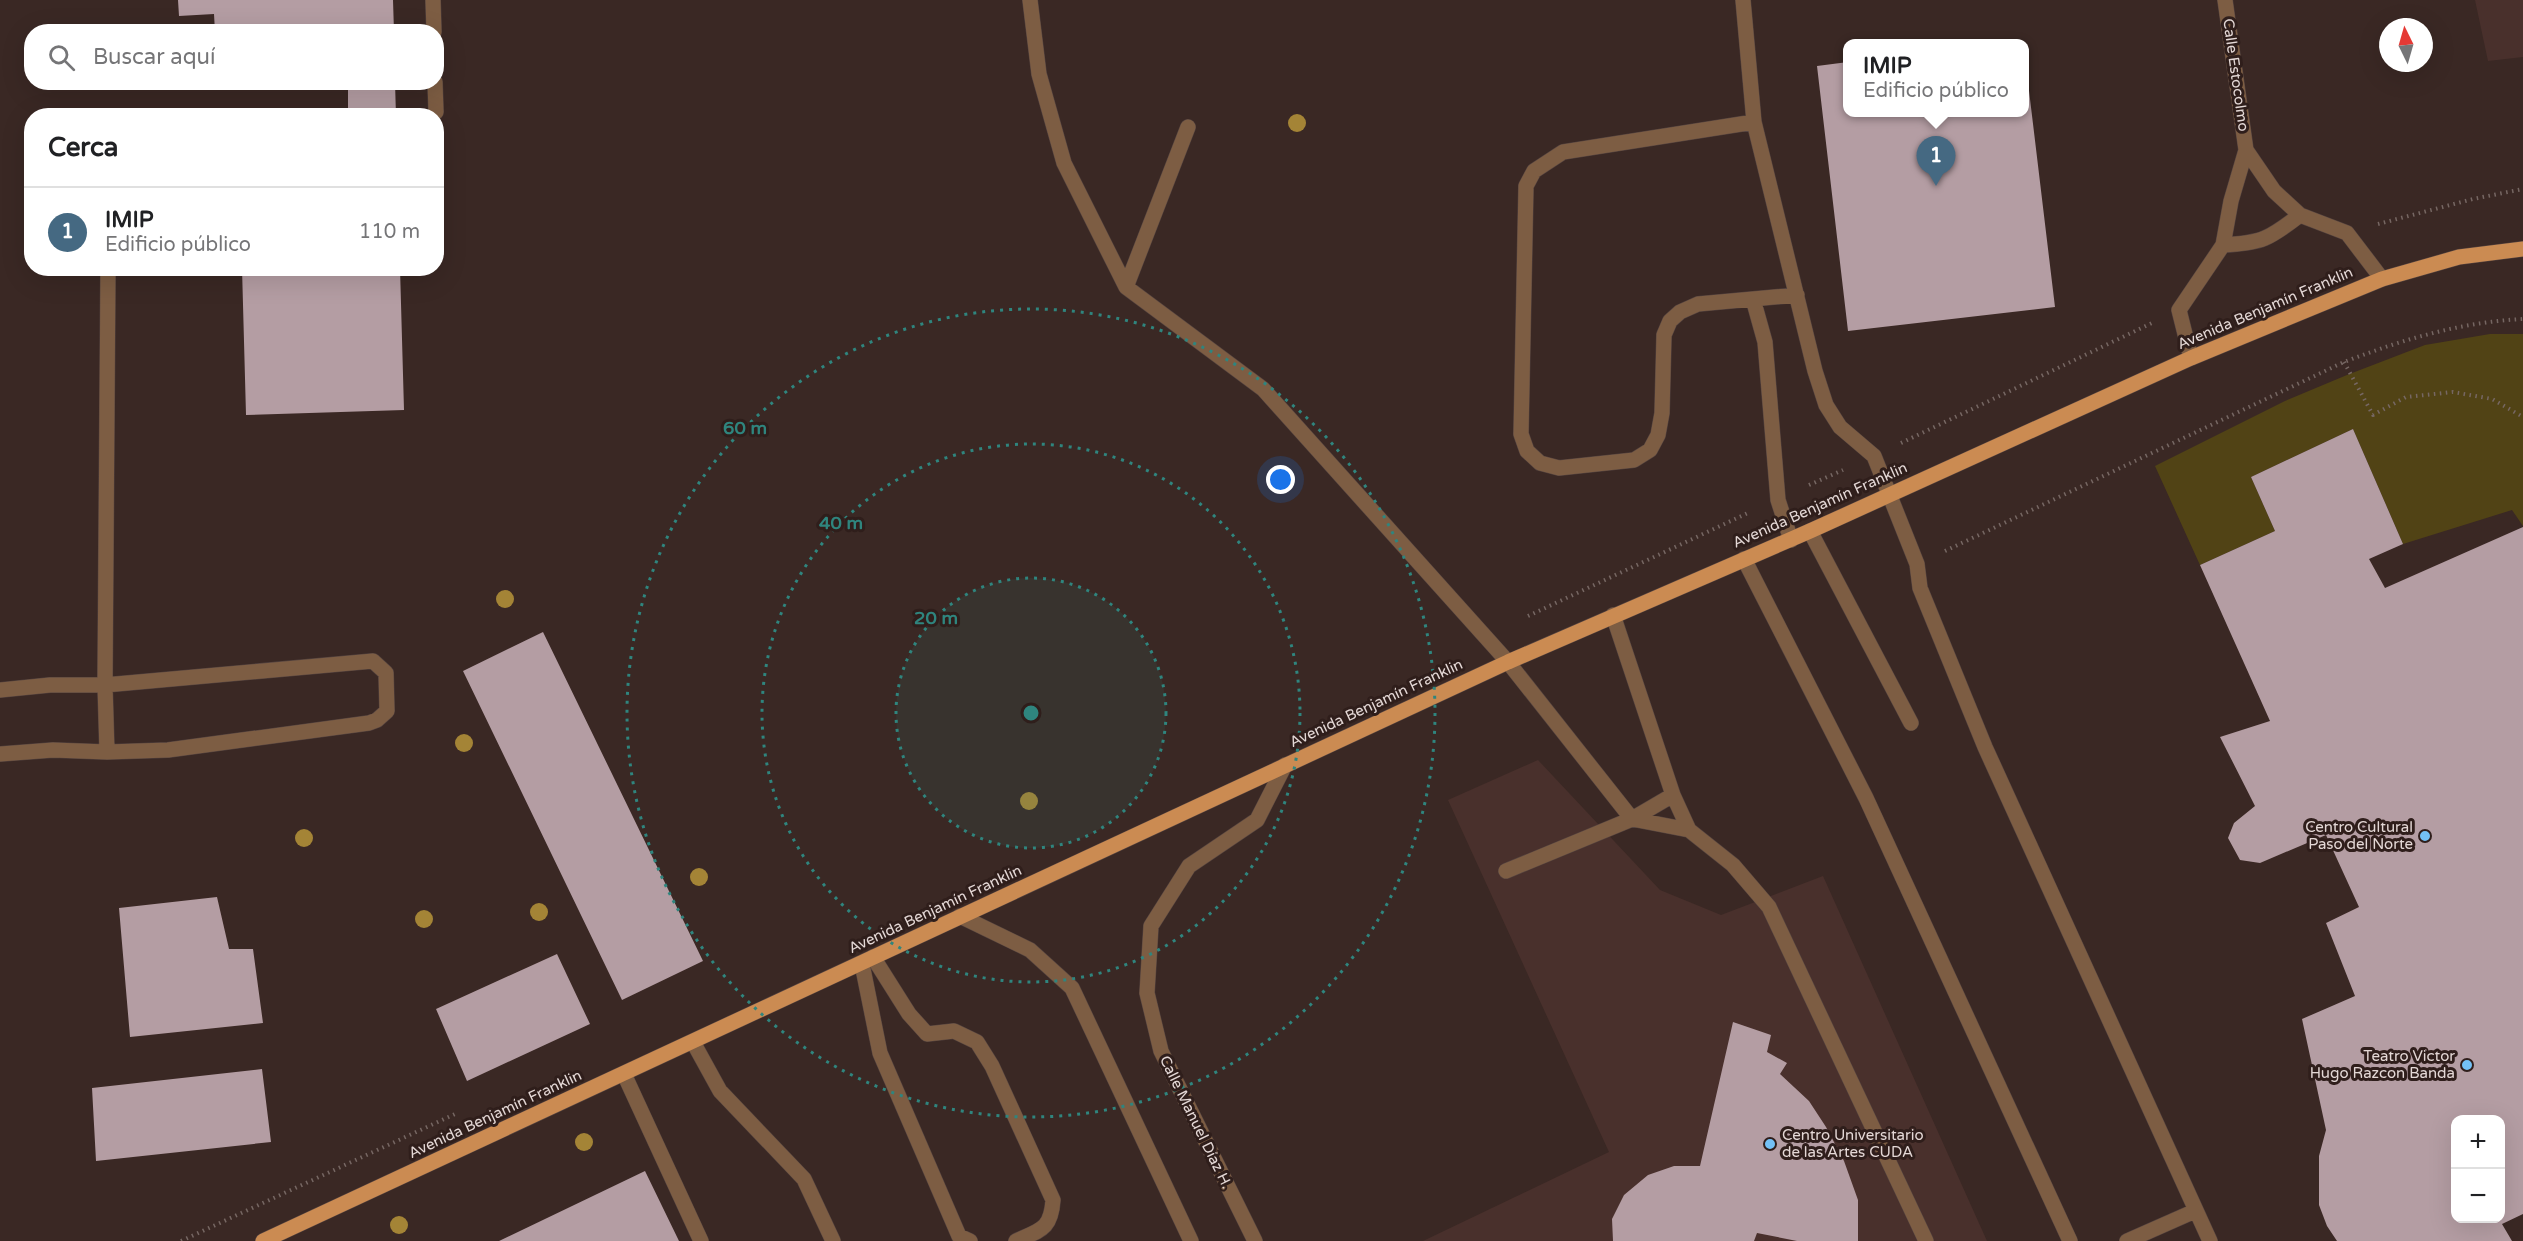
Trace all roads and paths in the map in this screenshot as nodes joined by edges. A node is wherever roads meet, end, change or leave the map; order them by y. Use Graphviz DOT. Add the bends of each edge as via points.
graph roads {
  1 [pos="434,0"];
  2 [pos="1030,0"];
  3 [pos="1743,0"];
  4 [pos="2225,0"];
  5 [pos="434,24"];
  6 [pos="435,90"];
  7 [pos="436,108"];
  8 [pos="1754,122"];
  9 [pos="1188,127"];
  10 [pos="2246,150"];
  11 [pos="2300,215"];
  12 [pos="2223,245"];
  13 [pos="2523,249"];
  14 [pos="108,276"];
  15 [pos="2382,279"];
  16 [pos="1126,287"];
  17 [pos="1797,295"];
  18 [pos="1753,299"];
  19 [pos="2523,319"];
  20 [pos="2191,358"];
  21 [pos="2344,362"];
  22 [pos="2523,417"];
  23 [pos="1890,494"];
  24 [pos="1810,531"];
  25 [pos="1791,540"];
  26 [pos="1744,559"];
  27 [pos="1917,564"];
  28 [pos="1613,615"];
  29 [pos="1509,662"];
  30 [pos="105,685"];
  31 [pos="0,690"];
  32 [pos="1911,723"];
  33 [pos="107,752"];
  34 [pos="0,754"];
  35 [pos="1285,765"];
  36 [pos="1673,795"];
  37 [pos="1632,819"];
  38 [pos="1689,830"];
  39 [pos="1506,871"];
  40 [pos="960,916"];
  41 [pos="868,960"];
  42 [pos="693,1042"];
  43 [pos="624,1074"];
  44 [pos="2195,1211"];
  45 [pos="263,1241"];
  46 [pos="701,1241"];
  47 [pos="833,1241"];
  48 [pos="970,1241"];
  49 [pos="1016,1241"];
  50 [pos="1191,1241"];
  51 [pos="1255,1241"];
  52 [pos="1926,1241"];
  53 [pos="2070,1241"];
  54 [pos="2127,1241"];
  55 [pos="2210,1241"];
  1 -- 5 [label="street"];
  2 -- 16 [label="street" via="1039,74 1064,163"];
  3 -- 8 [label="street"];
  4 -- 10 [label="street, Calle Estocolmo"];
  6 -- 7 [label="street"];
  8 -- 17 [label="street"];
  8 -- 18 [label="street" via="1563,152 1534,171 1526,186 1521,434 1527,451 1540,463 1559,468 1634,460 1650,450 1662,413 1664,335 1670,321 1698,304"];
  9 -- 16 [label="street"];
  10 -- 11 [label="street, Calle Estocolmo" via="2274,191"];
  10 -- 12 [label="street, Calle Estocolmo"];
  11 -- 12 [label="street" via="2272,237 2254,243"];
  11 -- 15 [label="street, Calle Estocolmo" via="2347,233"];
  12 -- 20 [label="street, Calle Estocolmo" via="2179,310"];
  13 -- 15 [label="main road, Avenida Benjamín Franklin" via="2459,257"];
  14 -- 30 [label="street"];
  15 -- 20 [label="main road, Avenida Benjamín Franklin"];
  16 -- 29 [label="street" via="1263,389"];
  17 -- 18 [label="street"];
  17 -- 23 [label="street" via="1826,405 1840,427 1874,456"];
  18 -- 25 [label="street" via="1765,342 1778,500"];
  19 -- 21 [label="path" via="2458,327 2392,344"];
  20 -- 23 [label="main road, Avenida Benjamín Franklin"];
  21 -- 22 [label="path" via="2373,415 2406,397 2453,392 2492,399"];
  21 -- 27 [label="path"];
  23 -- 24 [label="main road, Avenida Benjamín Franklin"];
  23 -- 27 [label="street"];
  24 -- 25 [label="main road, Avenida Benjamín Franklin"];
  24 -- 32 [label="street"];
  25 -- 26 [label="main road, Avenida Benjamín Franklin"];
  26 -- 28 [label="main road, Avenida Benjamín Franklin"];
  26 -- 53 [label="street" via="1866,798"];
  27 -- 44 [label="street" via="1920,588 1985,747"];
  28 -- 29 [label="main road, Avenida Benjamín Franklin"];
  28 -- 36 [label="street"];
  29 -- 35 [label="main road, Avenida Benjamín Franklin"];
  29 -- 37 [label="street"];
  30 -- 31 [label="street"];
  30 -- 33 [label="street"];
  30 -- 33 [label="street" via="373,661 386,673 387,711 369,723 168,750"];
  33 -- 34 [label="street"];
  35 -- 40 [label="main road, Avenida Benjamín Franklin"];
  35 -- 51 [label="street, Calle Manuel Díaz H." via="1257,820 1189,866 1151,926 1147,981 1161,1052"];
  36 -- 37 [label="street"];
  36 -- 38 [label="street"];
  37 -- 38 [label="street"];
  37 -- 39 [label="street"];
  38 -- 52 [label="street" via="1733,865 1769,907"];
  40 -- 41 [label="main road, Avenida Benjamín Franklin"];
  40 -- 50 [label="street" via="1030,950 1072,988"];
  41 -- 42 [label="main road, Avenida Benjamín Franklin"];
  41 -- 48 [label="street" via="880,1053 959,1236"];
  41 -- 49 [label="street" via="927,1034 954,1031 977,1042 992,1066 1053,1200 1052,1217 1043,1228"];
  42 -- 43 [label="main road, Avenida Benjamín Franklin"];
  42 -- 47 [label="street" via="720,1092 804,1179"];
  43 -- 45 [label="main road, Avenida Benjamín Franklin"];
  43 -- 46 [label="street"];
  44 -- 54 [label="street"];
  44 -- 55 [label="street"];
}
